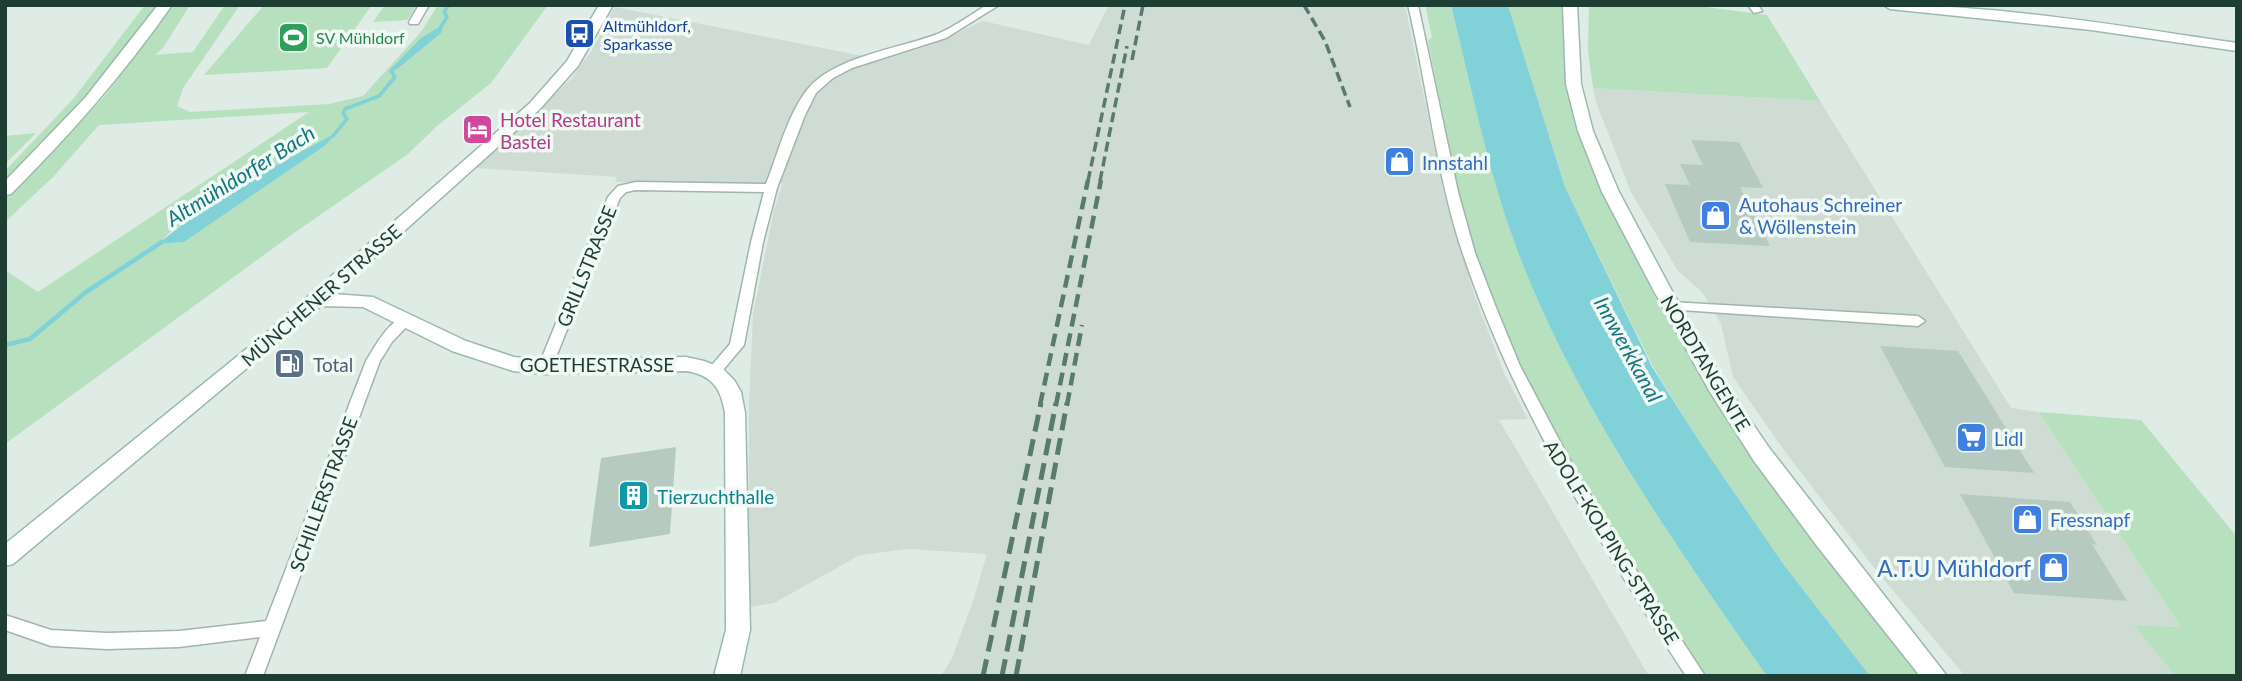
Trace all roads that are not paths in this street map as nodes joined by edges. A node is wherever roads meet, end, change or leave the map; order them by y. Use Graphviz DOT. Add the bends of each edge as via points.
graph roads {
  1 [pos="165,5"];
  2 [pos="424,5"];
  3 [pos="606,5"];
  4 [pos="994,5"];
  5 [pos="1413,5"];
  6 [pos="1570,5"];
  7 [pos="1890,5"];
  8 [pos="414,22"];
  9 [pos="2237,47"];
  10 [pos="771,188"];
  11 [pos="5,190"];
  12 [pos="346,274"];
  13 [pos="317,300"];
  14 [pos="366,301"];
  15 [pos="1671,306"];
  16 [pos="405,321"];
  17 [pos="1919,321"];
  18 [pos="544,368"];
  19 [pos="713,372"];
  20 [pos="5,557"];
  21 [pos="5,622"];
  22 [pos="274,628"];
  23 [pos="254,676"];
  24 [pos="727,676"];
  25 [pos="1696,676"];
  26 [pos="1936,676"];
  1 -- 11 [label="street" via="96,96"];
  2 -- 8 [label="street"];
  3 -- 12 [label="street, MÜNCHENER STRASSE" via="580,52 550,92"];
  4 -- 10 [label="street" via="942,36 848,66 819,84 799,115"];
  5 -- 25 [label="street, ADOLF-KOLPING-STRASSE" via="1445,169 1468,251 1504,349 1576,490"];
  6 -- 15 [label="street, NORDTANGENTE" via="1571,75 1579,112 1615,200"];
  7 -- 9 [label="street"];
  10 -- 18 [label="street, GRILLSTRASSE" via="636,186 619,191"];
  10 -- 19 [label="street" via="737,345"];
  12 -- 13 [label="street, MÜNCHENER STRASSE"];
  12 -- 14 [label="street, GOETHESTRASSE"];
  13 -- 14 [label="street, GOETHESTRASSE"];
  13 -- 20 [label="street, MÜNCHENER STRASSE"];
  14 -- 16 [label="street, GOETHESTRASSE"];
  15 -- 17 [label="street"];
  15 -- 26 [label="street, NORDTANGENTE" via="1761,454"];
  16 -- 18 [label="street, GOETHESTRASSE" via="488,357"];
  16 -- 22 [label="street, SCHILLERSTRASSE" via="373,361"];
  18 -- 19 [label="street, GOETHESTRASSE" via="686,364"];
  19 -- 24 [label="street" via="730,387 735,413 739,612"];
  21 -- 22 [label="street" via="51,638 107,641 179,639"];
  22 -- 23 [label="street, SCHILLERSTRASSE"];
}
